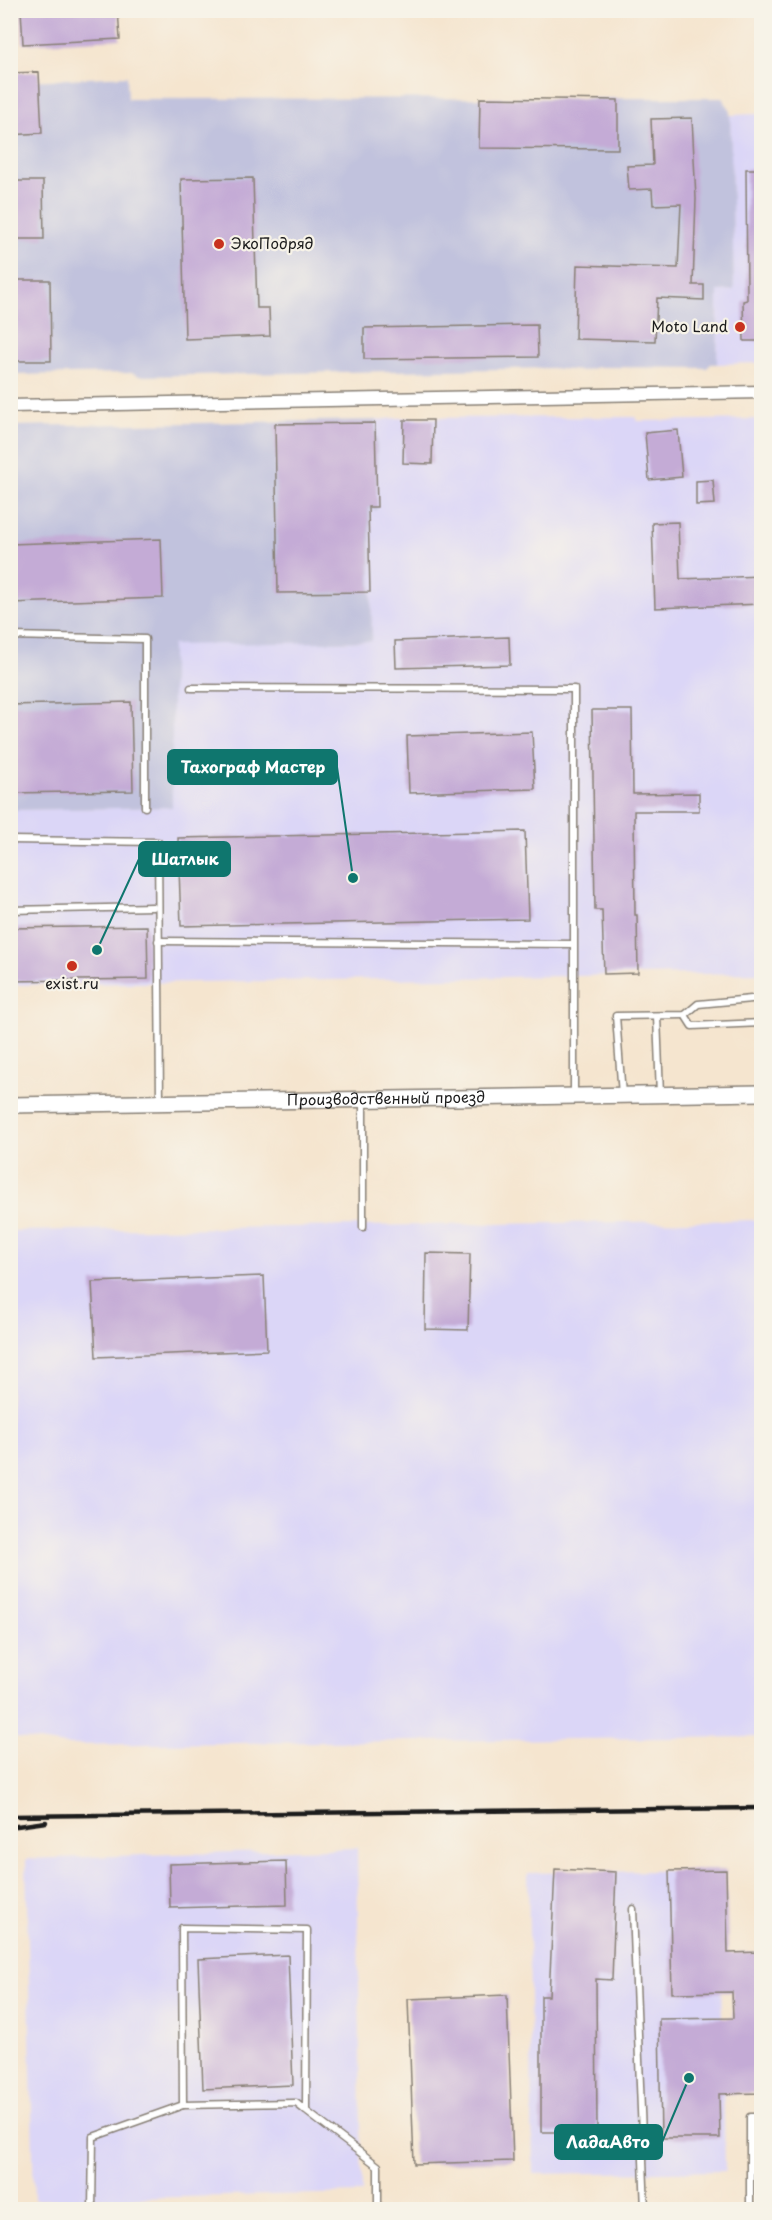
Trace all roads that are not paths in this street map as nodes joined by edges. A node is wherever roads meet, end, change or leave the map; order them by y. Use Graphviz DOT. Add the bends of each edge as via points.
graph roads {
  1 [pos="762,392"];
  2 [pos="10,406"];
  3 [pos="10,636"];
  4 [pos="190,688"];
  5 [pos="145,807"];
  6 [pos="10,840"];
  7 [pos="153,907"];
  8 [pos="10,910"];
  9 [pos="158,940"];
  10 [pos="573,944"];
  11 [pos="762,998"];
  12 [pos="657,1016"];
  13 [pos="685,1016"];
  14 [pos="762,1023"];
  15 [pos="762,1094"];
  16 [pos="660,1095"];
  17 [pos="574,1096"];
  18 [pos="622,1096"];
  19 [pos="363,1100"];
  20 [pos="160,1103"];
  21 [pos="10,1105"];
  22 [pos="363,1227"];
  23 [pos="633,1909"];
  24 [pos="183,2105"];
  25 [pos="306,2111"];
  26 [pos="762,2117"];
  27 [pos="92,2210"];
  28 [pos="378,2210"];
  29 [pos="645,2210"];
  30 [pos="750,2210"];
  1 -- 2 [label="street"];
  3 -- 5 [label="lane" via="145,639"];
  4 -- 10 [label="lane" via="574,689"];
  6 -- 9 [label="lane" via="158,842"];
  7 -- 8 [label="lane"];
  9 -- 10 [label="lane"];
  9 -- 20 [label="lane"];
  10 -- 17 [label="lane"];
  11 -- 13 [label="lane" via="698,1004"];
  12 -- 13 [label="lane"];
  12 -- 16 [label="lane"];
  12 -- 18 [label="lane" via="616,1016"];
  13 -- 14 [label="lane" via="692,1026"];
  15 -- 16 [label="street, Производственный проезд"];
  16 -- 18 [label="street, Производственный проезд"];
  17 -- 18 [label="street, Производственный проезд"];
  17 -- 19 [label="street, Производственный проезд"];
  19 -- 20 [label="street, Производственный проезд"];
  19 -- 22 [label="lane"];
  20 -- 21 [label="street, Производственный проезд"];
  23 -- 29 [label="lane"];
  24 -- 25 [label="lane" via="296,2103"];
  24 -- 25 [label="lane" via="182,1928 307,1930"];
  24 -- 27 [label="lane" via="93,2137"];
  25 -- 28 [label="lane" via="378,2166"];
  26 -- 30 [label="lane" via="750,2117"];
}
